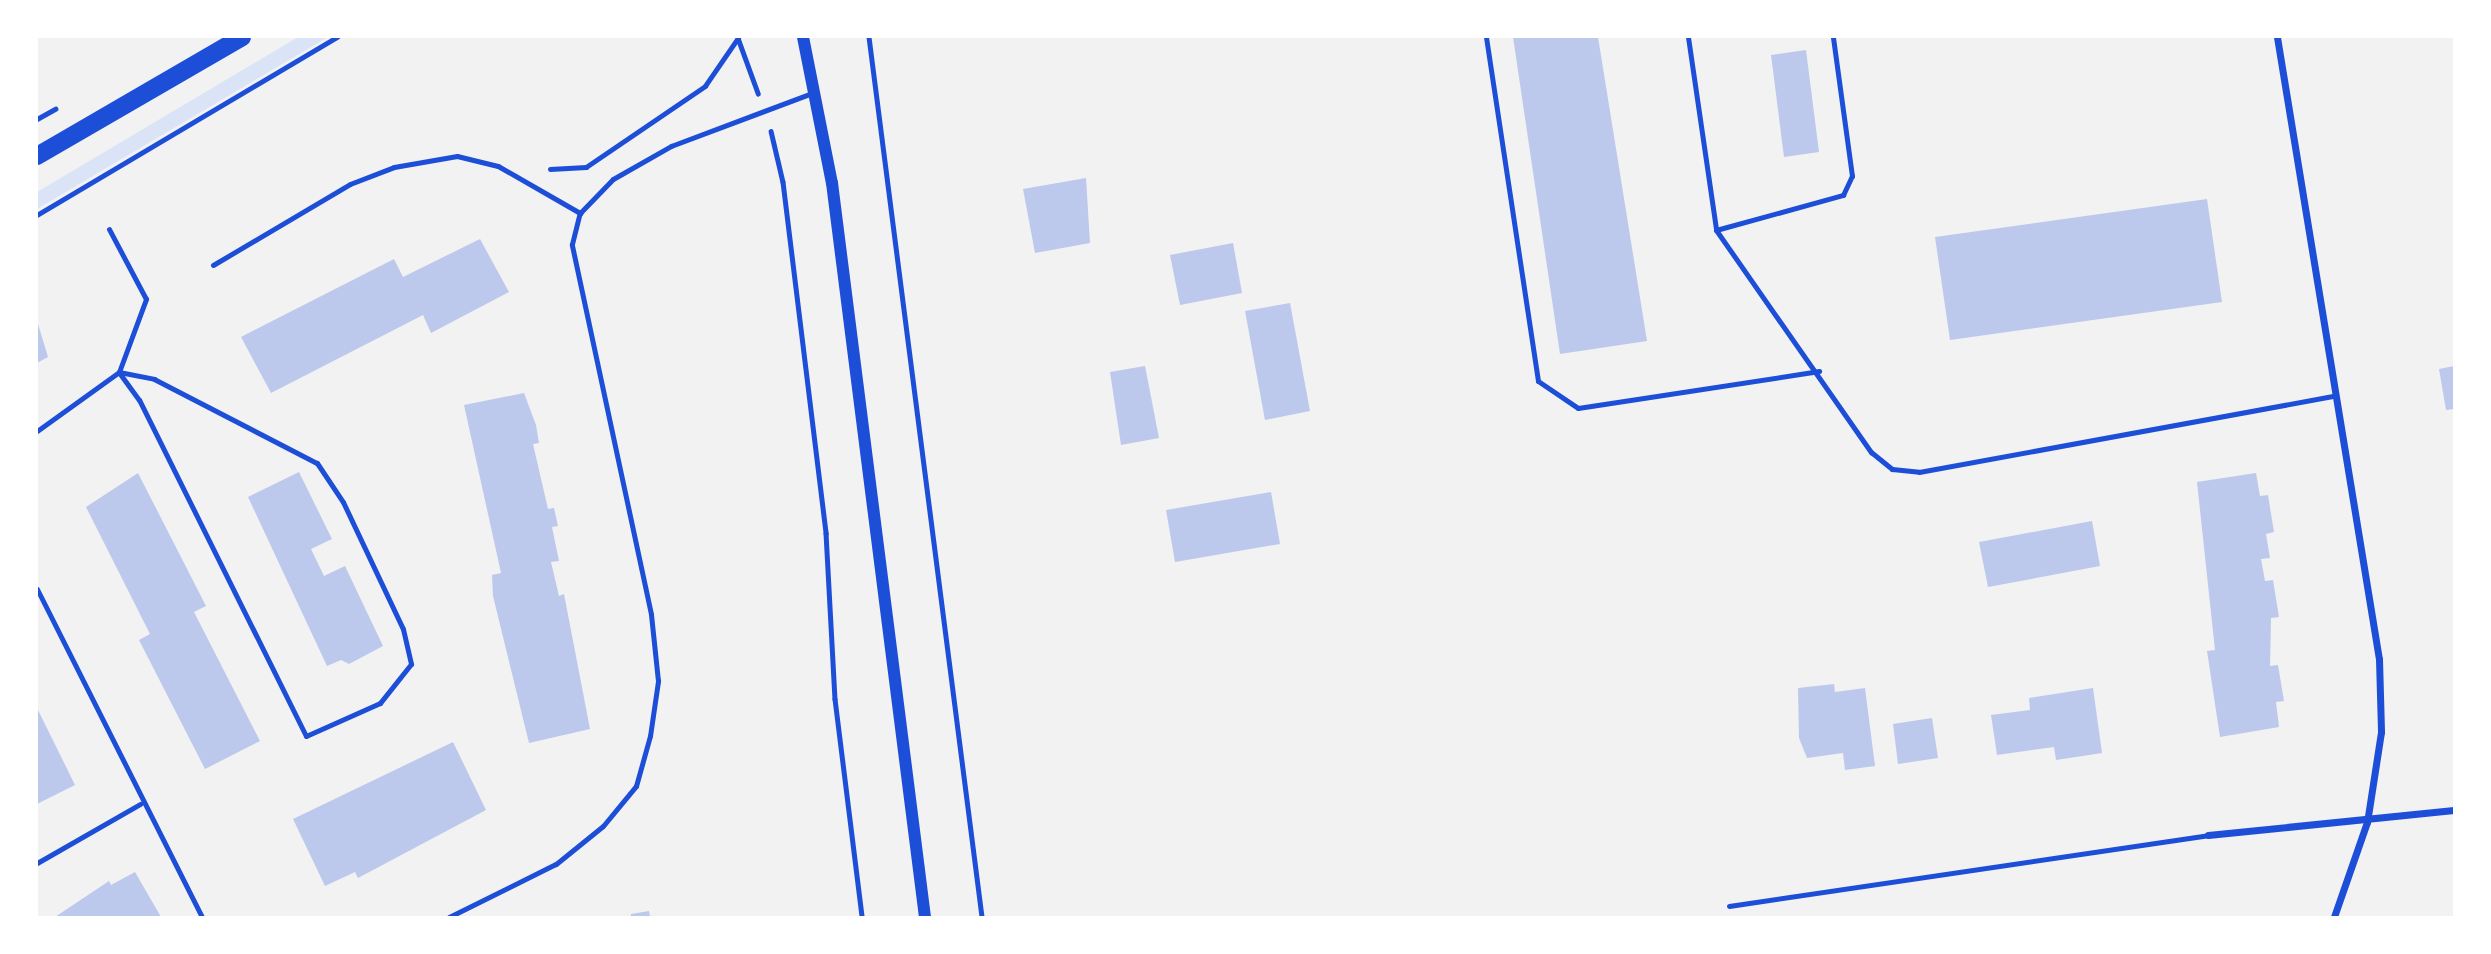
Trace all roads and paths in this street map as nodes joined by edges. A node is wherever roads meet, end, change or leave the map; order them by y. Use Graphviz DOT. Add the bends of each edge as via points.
graph roads {
  1 [pos="242,37"];
  2 [pos="337,37"];
  3 [pos="738,37"];
  4 [pos="803,37"];
  5 [pos="869,37"];
  6 [pos="1486,37"];
  7 [pos="1688,37"];
  8 [pos="1833,37"];
  9 [pos="2277,37"];
  10 [pos="815,92"];
  11 [pos="764,111"];
  12 [pos="37,156"];
  13 [pos="534,190"];
  14 [pos="580,213"];
  15 [pos="37,215"];
  16 [pos="109,229"];
  17 [pos="1717,230"];
  18 [pos="213,265"];
  19 [pos="1819,371"];
  20 [pos="119,372"];
  21 [pos="2334,396"];
  22 [pos="37,431"];
  23 [pos="37,589"];
  24 [pos="140,804"];
  25 [pos="2454,810"];
  26 [pos="2368,822"];
  27 [pos="2208,835"];
  28 [pos="37,863"];
  29 [pos="1729,906"];
  30 [pos="202,917"];
  31 [pos="449,917"];
  32 [pos="862,917"];
  33 [pos="925,917"];
  34 [pos="982,917"];
  35 [pos="2334,917"];
  1 -- 12 [label="main road"];
  2 -- 15 [label="path"];
  3 -- 11 [label="path"];
  3 -- 13 [label="path" via="705,86 586,167 551,168"];
  4 -- 10 [label="street"];
  5 -- 34 [label="path"];
  6 -- 19 [label="lane" via="1538,381 1578,408"];
  7 -- 17 [label="lane"];
  8 -- 17 [label="lane" via="1852,176 1843,195"];
  9 -- 21 [label="street"];
  10 -- 11 [label="lane"];
  10 -- 33 [label="street" via="832,183"];
  11 -- 14 [label="lane" via="671,146 613,179"];
  11 -- 32 [label="path" via="783,182 826,533 835,699"];
  13 -- 14 [label="lane"];
  13 -- 18 [label="lane" via="498,166 457,156 394,167 350,184"];
  14 -- 31 [label="lane" via="572,244 651,614 658,681 650,736 636,786 603,826 556,864"];
  16 -- 20 [label="lane" via="146,299"];
  17 -- 19 [label="lane"];
  19 -- 21 [label="lane" via="1871,452 1892,469 1919,472"];
  20 -- 20 [label="lane" via="154,379 317,463 343,502 403,629 411,664 380,703 306,736 139,400"];
  20 -- 22 [label="lane"];
  21 -- 26 [label="street" via="2379,659 2381,732"];
  23 -- 24 [label="lane"];
  24 -- 28 [label="lane"];
  24 -- 30 [label="lane"];
  25 -- 26 [label="street"];
  26 -- 27 [label="street" via="2276,824"];
  26 -- 35 [label="street"];
  27 -- 29 [label="lane"];
}
